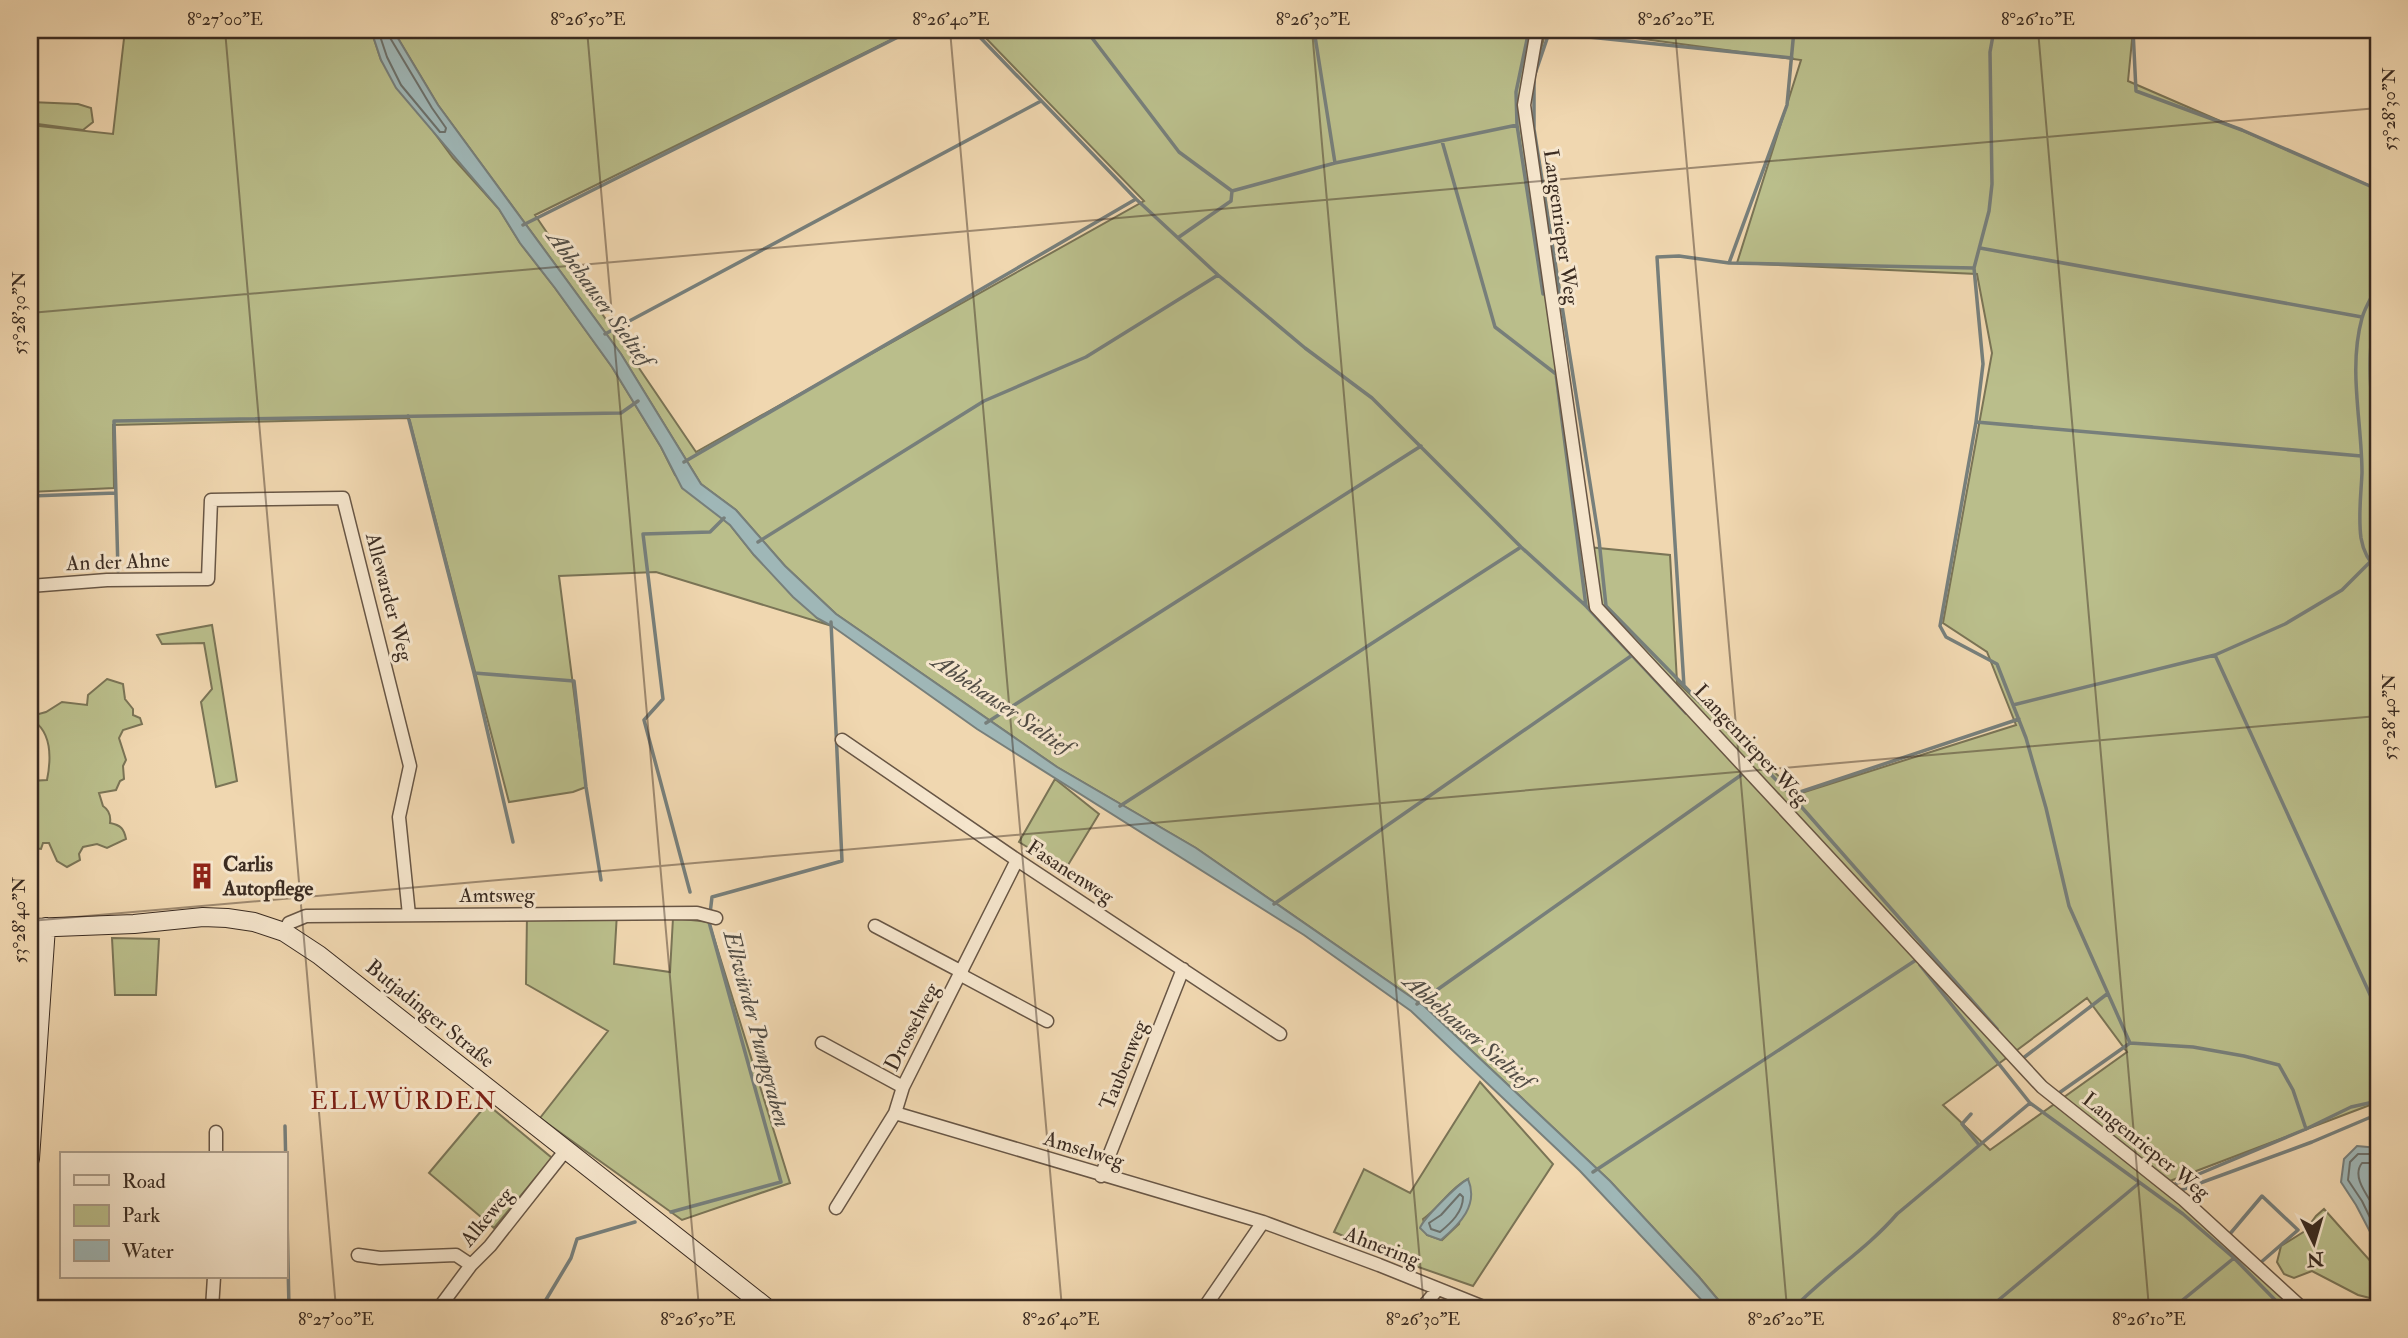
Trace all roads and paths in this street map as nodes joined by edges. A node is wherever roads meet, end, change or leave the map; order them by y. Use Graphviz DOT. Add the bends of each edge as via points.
graph roads {
  1 [pos="1538,30"];
  2 [pos="208,579"];
  3 [pos="30,586"];
  4 [pos="842,740"];
  5 [pos="1017,860"];
  6 [pos="409,915"];
  7 [pos="716,918"];
  8 [pos="875,926"];
  9 [pos="38,928"];
  10 [pos="284,933"];
  11 [pos="1183,969"];
  12 [pos="961,974"];
  13 [pos="1047,1021"];
  14 [pos="1280,1034"];
  15 [pos="822,1043"];
  16 [pos="903,1087"];
  17 [pos="895,1113"];
  18 [pos="216,1132"];
  19 [pos="565,1151"];
  20 [pos="216,1152"];
  21 [pos="30,1159"];
  22 [pos="1101,1176"];
  23 [pos="836,1208"];
  24 [pos="1263,1222"];
  25 [pos="358,1255"];
  26 [pos="471,1265"];
  27 [pos="214,1278"];
  28 [pos="1437,1290"];
  29 [pos="212,1308"];
  30 [pos="439,1308"];
  31 [pos="767,1308"];
  32 [pos="1204,1308"];
  33 [pos="1422,1308"];
  34 [pos="1486,1308"];
  35 [pos="2302,1308"];
  1 -- 35 [label="street, Langenrieper Weg" via="1524,104 1596,607 2042,1087 2184,1199"];
  2 -- 3 [label="street, An der Ahne"];
  2 -- 6 [label="street, Allewarder Weg" via="211,500 343,498 410,766 399,817"];
  4 -- 5 [label="street, Fasanenweg"];
  5 -- 11 [label="street, Fasanenweg"];
  5 -- 12 [label="street, Drosselweg"];
  6 -- 7 [label="street, Amtsweg" via="697,913"];
  6 -- 10 [label="street, Amtsweg" via="306,916 289,923"];
  8 -- 12 [label="street"];
  9 -- 10 [label="main road, Butjadinger Straße" via="203,917 254,922"];
  9 -- 21 [label="main road"];
  10 -- 19 [label="main road, Butjadinger Straße" via="319,955"];
  11 -- 14 [label="street, Fasanenweg"];
  11 -- 22 [label="street, Taubenweg"];
  12 -- 13 [label="street"];
  12 -- 16 [label="street, Drosselweg"];
  15 -- 16 [label="street"];
  16 -- 17 [label="street, Drosselweg"];
  17 -- 22 [label="street, Amselweg"];
  17 -- 23 [label="street, Drosselweg"];
  18 -- 20 [label="street"];
  19 -- 26 [label="street, Alkeweg"];
  19 -- 31 [label="main road, Butjadinger Straße"];
  22 -- 24 [label="street, Amselweg"];
  24 -- 28 [label="street, Ahnering"];
  24 -- 32 [label="street"];
  25 -- 26 [label="street" via="456,1255"];
  26 -- 30 [label="street, Alkeweg"];
  27 -- 29 [label="street"];
  28 -- 33 [label="street"];
  28 -- 34 [label="street, Ahnering"];
}
